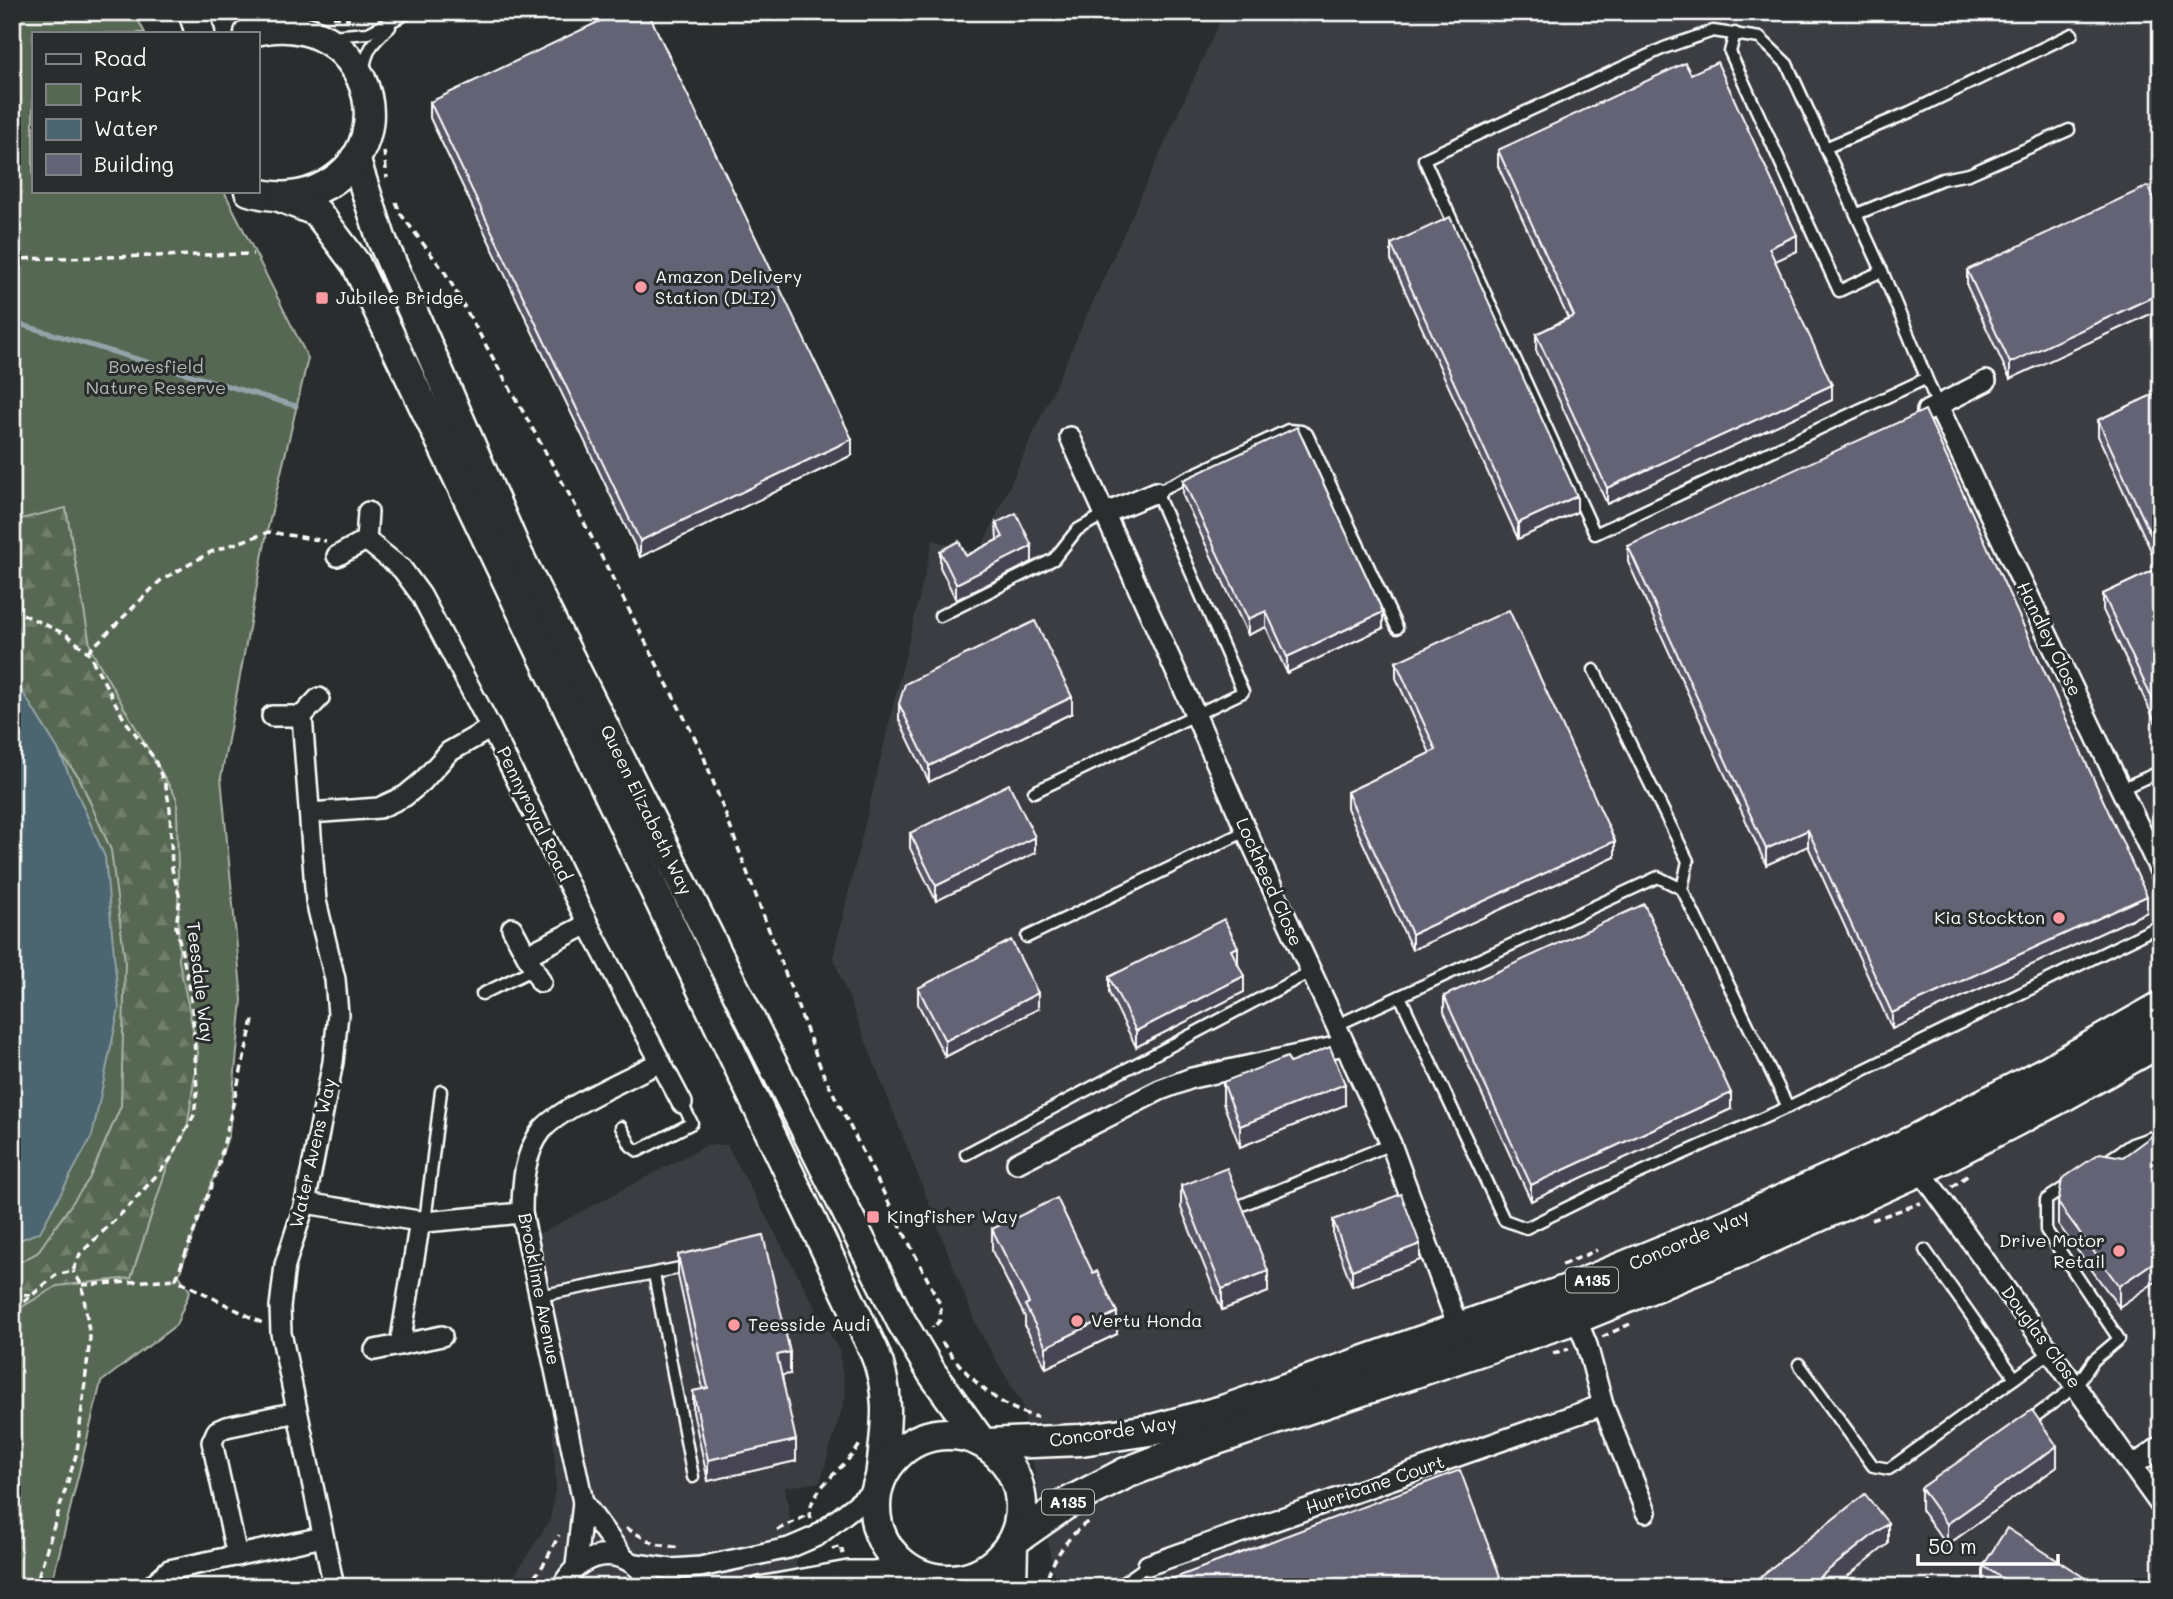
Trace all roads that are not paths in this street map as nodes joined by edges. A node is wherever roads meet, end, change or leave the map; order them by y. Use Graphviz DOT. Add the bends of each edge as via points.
graph roads {
  1 [pos="193,12"];
  2 [pos="410,12"];
  3 [pos="398,19"];
  4 [pos="260,24"];
  5 [pos="323,27"];
  6 [pos="200,32"];
  7 [pos="1735,33"];
  8 [pos="2072,34"];
  9 [pos="362,79"];
  10 [pos="2069,130"];
  11 [pos="1825,148"];
  12 [pos="355,158"];
  13 [pos="254,192"];
  14 [pos="282,198"];
  15 [pos="1857,214"];
  16 [pos="1882,271"];
  17 [pos="1925,379"];
  18 [pos="1986,381"];
  19 [pos="1938,406"];
  20 [pos="1914,417"];
  21 [pos="1070,438"];
  22 [pos="1156,492"];
  23 [pos="368,512"];
  24 [pos="1106,513"];
  25 [pos="361,543"];
  26 [pos="337,556"];
  27 [pos="940,616"];
  28 [pos="1397,628"];
  29 [pos="1594,670"];
  30 [pos="319,698"];
  31 [pos="272,716"];
  32 [pos="302,716"];
  33 [pos="1196,716"];
  34 [pos="491,728"];
  35 [pos="2161,771"];
  36 [pos="2121,789"];
  37 [pos="1034,792"];
  38 [pos="310,813"];
  39 [pos="1246,831"];
  40 [pos="2161,873"];
  41 [pos="1682,889"];
  42 [pos="587,924"];
  43 [pos="2161,925"];
  44 [pos="512,928"];
  45 [pos="1027,937"];
  46 [pos="534,969"];
  47 [pos="1310,972"];
  48 [pos="482,995"];
  49 [pos="1400,996"];
  50 [pos="2161,1007"];
  51 [pos="1335,1026"];
  52 [pos="2161,1041"];
  53 [pos="1344,1045"];
  54 [pos="660,1062"];
  55 [pos="441,1091"];
  56 [pos="682,1103"];
  57 [pos="1788,1107"];
  58 [pos="621,1128"];
  59 [pos="2161,1134"];
  60 [pos="1391,1144"];
  61 [pos="966,1154"];
  62 [pos="1017,1163"];
  63 [pos="2100,1165"];
  64 [pos="1920,1170"];
  65 [pos="2078,1179"];
  66 [pos="305,1203"];
  67 [pos="1242,1205"];
  68 [pos="522,1213"];
  69 [pos="423,1221"];
  70 [pos="1925,1250"];
  71 [pos="706,1262"];
  72 [pos="654,1274"];
  73 [pos="540,1296"];
  74 [pos="1576,1318"];
  75 [pos="1459,1330"];
  76 [pos="442,1336"];
  77 [pos="400,1345"];
  78 [pos="375,1350"];
  79 [pos="2051,1352"];
  80 [pos="1799,1364"];
  81 [pos="2015,1378"];
  82 [pos="2076,1386"];
  83 [pos="1603,1405"];
  84 [pos="297,1412"];
  85 [pos="2022,1426"];
  86 [pos="984,1442"];
  87 [pos="2161,1446"];
  88 [pos="2133,1466"];
  89 [pos="693,1476"];
  90 [pos="878,1483"];
  91 [pos="583,1502"];
  92 [pos="2161,1506"];
  93 [pos="1646,1511"];
  94 [pos="323,1537"];
  95 [pos="1013,1542"];
  96 [pos="237,1556"];
  97 [pos="630,1561"];
  98 [pos="1148,1565"];
  99 [pos="576,1566"];
  100 [pos="920,1578"];
  101 [pos="150,1587"];
  102 [pos="334,1587"];
  103 [pos="562,1587"];
  104 [pos="652,1587"];
  105 [pos="759,1587"];
  106 [pos="1011,1587"];
  107 [pos="1117,1587"];
  1 -- 6 [label="street"];
  2 -- 3 [label="lane"];
  3 -- 5 [label="lane" via="359,34"];
  3 -- 9 [label="lane" via="366,53"];
  4 -- 5 [label="street"];
  5 -- 9 [label="street"];
  7 -- 11 [label="lane" via="1760,38 1787,64"];
  7 -- 16 [label="lane" via="1730,52 1839,291"];
  7 -- 17 [label="lane" via="1713,31 1664,48 1424,159 1595,534"];
  8 -- 11 [label="lane"];
  9 -- 12 [label="street" via="369,109 363,143"];
  10 -- 15 [label="lane" via="1969,174 1942,179"];
  11 -- 15 [label="lane"];
  12 -- 14 [label="street" via="344,172 316,191"];
  12 -- 86 [label="street, Queen Elizabeth Way" via="381,237 519,554 901,1321 932,1373"];
  13 -- 14 [label="street"];
  14 -- 90 [label="street, Queen Elizabeth Way" via="317,212 356,264 874,1351 887,1405"];
  15 -- 16 [label="lane"];
  16 -- 17 [label="lane"];
  17 -- 19 [label="lane"];
  18 -- 19 [label="street"];
  19 -- 20 [label="street"];
  19 -- 36 [label="street, Handley Close"];
  21 -- 24 [label="street, Lockheed Close"];
  22 -- 24 [label="street"];
  22 -- 28 [label="lane" via="1288,430 1301,430 1307,434"];
  22 -- 33 [label="lane" via="1243,692"];
  23 -- 25 [label="street"];
  24 -- 27 [label="lane" via="1077,530 1054,559"];
  24 -- 33 [label="street, Lockheed Close"];
  25 -- 26 [label="street"];
  25 -- 34 [label="street, Pennyroyal Road" via="402,569 421,595"];
  29 -- 41 [label="lane" via="1688,861"];
  30 -- 32 [label="street"];
  31 -- 32 [label="street"];
  32 -- 38 [label="street, Water Avens Way"];
  33 -- 37 [label="lane"];
  33 -- 39 [label="street, Lockheed Close"];
  34 -- 38 [label="street" via="449,752 405,796 379,807"];
  34 -- 42 [label="street, Pennyroyal Road"];
  35 -- 36 [label="lane"];
  36 -- 40 [label="street, Handley Close"];
  38 -- 66 [label="street, Water Avens Way" via="316,901 335,979 338,1014"];
  39 -- 45 [label="lane"];
  39 -- 47 [label="street, Lockheed Close"];
  41 -- 49 [label="lane" via="1657,877"];
  41 -- 57 [label="lane"];
  42 -- 46 [label="street"];
  42 -- 54 [label="street, Pennyroyal Road"];
  43 -- 57 [label="lane"];
  44 -- 46 [label="street"];
  46 -- 48 [label="lane"];
  47 -- 51 [label="street, Lockheed Close"];
  47 -- 61 [label="lane"];
  49 -- 51 [label="lane"];
  49 -- 57 [label="lane" via="1504,1220 1526,1228"];
  50 -- 75 [label="main road, Concorde Way / A135" via="1903,1146 1734,1222"];
  51 -- 53 [label="street, Lockheed Close"];
  52 -- 64 [label="main road, Concorde Way / A135"];
  53 -- 60 [label="street, Lockheed Close"];
  53 -- 62 [label="street" via="1192,1078"];
  54 -- 56 [label="street, Pennyroyal Road"];
  54 -- 68 [label="street, Brooklime Avenue" via="543,1129 528,1158"];
  55 -- 69 [label="lane"];
  56 -- 58 [label="lane" via="692,1123 638,1151"];
  59 -- 63 [label="lane" via="2132,1144"];
  60 -- 67 [label="lane"];
  60 -- 75 [label="street, Lockheed Close"];
  64 -- 74 [label="main road, Concorde Way / A135" via="1748,1248"];
  64 -- 79 [label="street, Douglas Close"];
  65 -- 82 [label="lane" via="2046,1200 2046,1230 2119,1339 2094,1360"];
  66 -- 69 [label="street"];
  66 -- 84 [label="street, Water Avens Way" via="285,1265 280,1307"];
  68 -- 69 [label="street"];
  68 -- 73 [label="street, Brooklime Avenue"];
  69 -- 77 [label="street"];
  70 -- 81 [label="lane"];
  71 -- 72 [label="lane"];
  72 -- 73 [label="lane"];
  72 -- 89 [label="lane"];
  73 -- 91 [label="street, Brooklime Avenue"];
  74 -- 83 [label="street"];
  74 -- 95 [label="main road, Concorde Way / A135" via="1126,1473 1064,1505"];
  75 -- 86 [label="main road, Concorde Way / A135" via="1223,1411 1156,1429 1081,1440"];
  76 -- 77 [label="street"];
  77 -- 78 [label="street"];
  79 -- 81 [label="lane"];
  79 -- 82 [label="street, Douglas Close"];
  80 -- 81 [label="lane" via="1873,1466 1889,1469"];
  82 -- 85 [label="lane"];
  82 -- 88 [label="street, Douglas Close"];
  83 -- 93 [label="street"];
  83 -- 98 [label="street, Hurricane Court"];
  84 -- 94 [label="street, Water Avens Way"];
  84 -- 96 [label="street" via="217,1430 212,1443"];
  86 -- 90 [label="main road, A135" via="952,1433 918,1440 896,1455"];
  86 -- 95 [label="main road, A135" via="1016,1477 1021,1521"];
  87 -- 88 [label="street"];
  88 -- 92 [label="street, Douglas Close"];
  90 -- 97 [label="street" via="817,1536 789,1548 700,1567 671,1569"];
  90 -- 100 [label="main road" via="875,1517 881,1540"];
  91 -- 97 [label="street"];
  91 -- 99 [label="street"];
  94 -- 96 [label="street"];
  94 -- 102 [label="street, Water Avens Way"];
  95 -- 100 [label="main road, A135" via="999,1560 977,1575 953,1581"];
  95 -- 106 [label="main road, A135"];
  96 -- 101 [label="street" via="169,1570"];
  97 -- 99 [label="street" via="598,1556"];
  97 -- 104 [label="street" via="646,1574"];
  98 -- 107 [label="lane"];
  99 -- 103 [label="street"];
  100 -- 105 [label="street" via="848,1571"];
}
